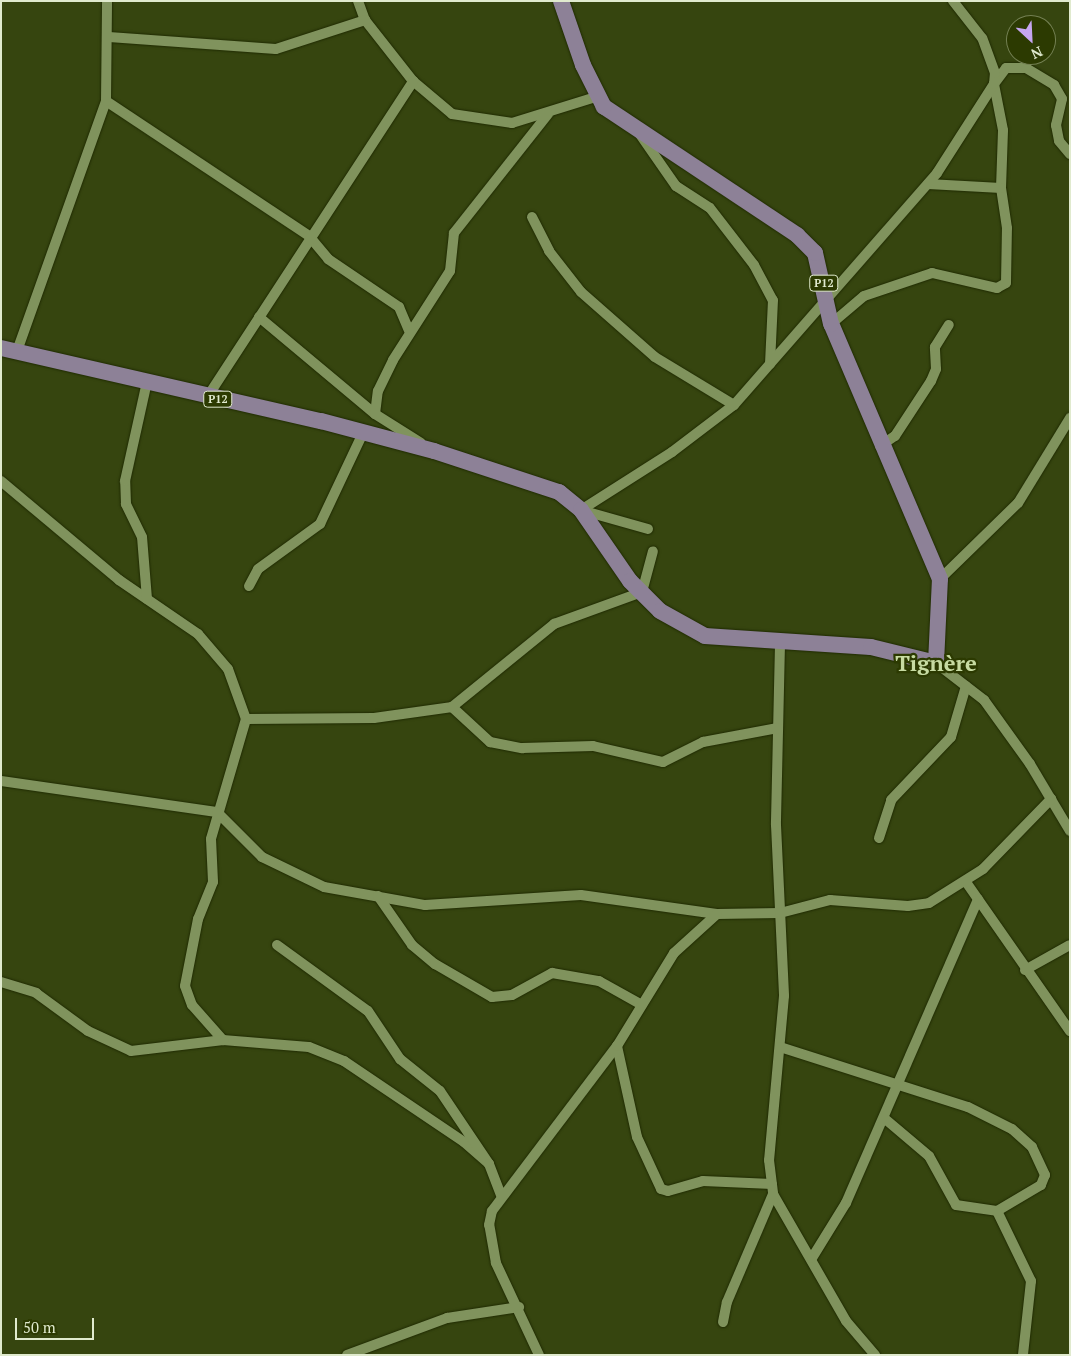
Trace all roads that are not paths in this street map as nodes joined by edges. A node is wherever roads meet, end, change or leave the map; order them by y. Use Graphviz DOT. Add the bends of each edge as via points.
graph roads {
  1 [pos="107,1"];
  2 [pos="358,1"];
  3 [pos="561,1"];
  4 [pos="953,1"];
  5 [pos="365,20"];
  6 [pos="109,37"];
  7 [pos="413,81"];
  8 [pos="994,84"];
  9 [pos="598,96"];
  10 [pos="106,101"];
  11 [pos="548,114"];
  12 [pos="636,129"];
  13 [pos="1070,154"];
  14 [pos="928,184"];
  15 [pos="1002,188"];
  16 [pos="532,216"];
  17 [pos="309,236"];
  18 [pos="829,301"];
  19 [pos="259,317"];
  20 [pos="831,324"];
  21 [pos="949,325"];
  22 [pos="409,330"];
  23 [pos="9,350"];
  24 [pos="770,364"];
  25 [pos="147,382"];
  26 [pos="208,396"];
  27 [pos="734,405"];
  28 [pos="375,414"];
  29 [pos="1070,418"];
  30 [pos="364,433"];
  31 [pos="880,446"];
  32 [pos="434,451"];
  33 [pos="1,481"];
  34 [pos="581,510"];
  35 [pos="648,529"];
  36 [pos="653,551"];
  37 [pos="940,578"];
  38 [pos="249,586"];
  39 [pos="642,592"];
  40 [pos="147,599"];
  41 [pos="780,644"];
  42 [pos="936,663"];
  43 [pos="966,686"];
  44 [pos="452,707"];
  45 [pos="246,719"];
  46 [pos="778,728"];
  47 [pos="1,781"];
  48 [pos="1051,799"];
  49 [pos="217,812"];
  50 [pos="1070,831"];
  51 [pos="879,838"];
  52 [pos="966,882"];
  53 [pos="378,896"];
  54 [pos="978,900"];
  55 [pos="780,913"];
  56 [pos="717,914"];
  57 [pos="277,944"];
  58 [pos="1070,945"];
  59 [pos="1025,970"];
  60 [pos="1,982"];
  61 [pos="642,1005"];
  62 [pos="1070,1031"];
  63 [pos="223,1040"];
  64 [pos="617,1046"];
  65 [pos="780,1046"];
  66 [pos="899,1086"];
  67 [pos="884,1118"];
  68 [pos="489,1164"];
  69 [pos="773,1189"];
  70 [pos="501,1195"];
  71 [pos="997,1211"];
  72 [pos="812,1258"];
  73 [pos="519,1307"];
  74 [pos="723,1322"];
  75 [pos="348,1355"];
  76 [pos="539,1355"];
  77 [pos="875,1355"];
  78 [pos="1023,1355"];
  1 -- 6 [label="street"];
  2 -- 5 [label="street"];
  3 -- 9 [label="main road, P12"];
  4 -- 8 [label="street" via="982,38 995,73"];
  5 -- 6 [label="street" via="276,50"];
  5 -- 7 [label="street"];
  6 -- 10 [label="street"];
  7 -- 11 [label="street" via="452,114 512,123"];
  7 -- 17 [label="street"];
  8 -- 13 [label="street" via="1006,68 1026,68 1054,84 1062,99 1056,125 1059,141"];
  8 -- 14 [label="street"];
  8 -- 15 [label="street" via="1003,130"];
  9 -- 11 [label="street"];
  9 -- 12 [label="main road, P12" via="604,107"];
  10 -- 17 [label="street"];
  10 -- 23 [label="street"];
  11 -- 22 [label="street" via="496,184 463,218 454,233 450,271"];
  12 -- 18 [label="main road, P12" via="797,235 815,253"];
  12 -- 24 [label="street" via="653,159 676,186 710,208 754,265 773,300"];
  14 -- 15 [label="street"];
  14 -- 18 [label="street"];
  15 -- 20 [label="street" via="1007,228 1006,283 998,288 940,272 927,274 864,296"];
  16 -- 27 [label="street" via="549,251 581,292 655,357"];
  17 -- 19 [label="street"];
  17 -- 22 [label="street" via="328,258 400,307"];
  18 -- 20 [label="main road, P12"];
  18 -- 24 [label="street"];
  19 -- 26 [label="street"];
  19 -- 28 [label="street"];
  20 -- 31 [label="main road, P12"];
  21 -- 31 [label="street" via="935,347 936,369 931,381 895,436"];
  22 -- 28 [label="street" via="378,391"];
  23 -- 25 [label="main road, P12"];
  24 -- 27 [label="street"];
  25 -- 26 [label="main road, P12"];
  25 -- 40 [label="street" via="125,481 126,504 142,537"];
  26 -- 30 [label="main road, P12"];
  27 -- 34 [label="street" via="672,452"];
  28 -- 32 [label="street"];
  29 -- 37 [label="street" via="1018,503"];
  30 -- 32 [label="main road, P12"];
  30 -- 38 [label="street" via="320,524 253,574"];
  31 -- 37 [label="main road, P12"];
  32 -- 34 [label="main road, P12" via="559,492"];
  33 -- 40 [label="street" via="54,529"];
  34 -- 35 [label="street"];
  34 -- 39 [label="main road, P12"];
  36 -- 39 [label="street"];
  37 -- 42 [label="main road, P12"];
  39 -- 41 [label="main road, P12" via="660,611 705,636"];
  39 -- 44 [label="street" via="554,624"];
  40 -- 45 [label="street" via="198,634 222,662"];
  41 -- 42 [label="main road, P12" via="871,647"];
  41 -- 46 [label="street"];
  42 -- 43 [label="street"];
  43 -- 48 [label="street" via="984,700"];
  43 -- 51 [label="street" via="951,737 891,800"];
  44 -- 45 [label="street" via="374,718"];
  44 -- 46 [label="street" via="490,742 522,748 593,746 663,762 703,742"];
  45 -- 49 [label="street"];
  46 -- 55 [label="street"];
  47 -- 49 [label="street"];
  48 -- 50 [label="street"];
  48 -- 52 [label="street"];
  49 -- 53 [label="street" via="262,857 324,887"];
  49 -- 63 [label="street" via="211,839 213,882 198,919 186,986 192,1005"];
  52 -- 54 [label="street"];
  52 -- 55 [label="street" via="929,903 908,906 830,900"];
  53 -- 56 [label="street" via="425,904 581,895"];
  53 -- 61 [label="street" via="412,945 435,964 492,997 512,995 552,973 599,981"];
  54 -- 59 [label="street"];
  54 -- 66 [label="street"];
  55 -- 56 [label="street"];
  55 -- 65 [label="street" via="784,996"];
  56 -- 61 [label="street" via="674,952"];
  57 -- 68 [label="street" via="368,1011 400,1059 440,1091"];
  58 -- 59 [label="street"];
  59 -- 62 [label="street"];
  60 -- 63 [label="street" via="36,993 88,1031 131,1051"];
  61 -- 64 [label="street"];
  63 -- 68 [label="street" via="310,1047 344,1061 464,1142"];
  64 -- 69 [label="street" via="637,1137 661,1188 668,1191 703,1181"];
  64 -- 70 [label="street"];
  65 -- 66 [label="street"];
  65 -- 69 [label="street" via="770,1160"];
  66 -- 67 [label="street"];
  66 -- 71 [label="street" via="968,1107 1012,1129 1032,1147 1044,1180"];
  67 -- 71 [label="street" via="929,1156 956,1205"];
  67 -- 72 [label="street" via="846,1203"];
  68 -- 70 [label="street"];
  69 -- 72 [label="street"];
  69 -- 74 [label="street" via="727,1302"];
  70 -- 73 [label="street" via="489,1225 496,1263"];
  71 -- 78 [label="street" via="1031,1280"];
  72 -- 77 [label="street" via="846,1322"];
  73 -- 75 [label="street" via="447,1318"];
  73 -- 76 [label="street"];
}
